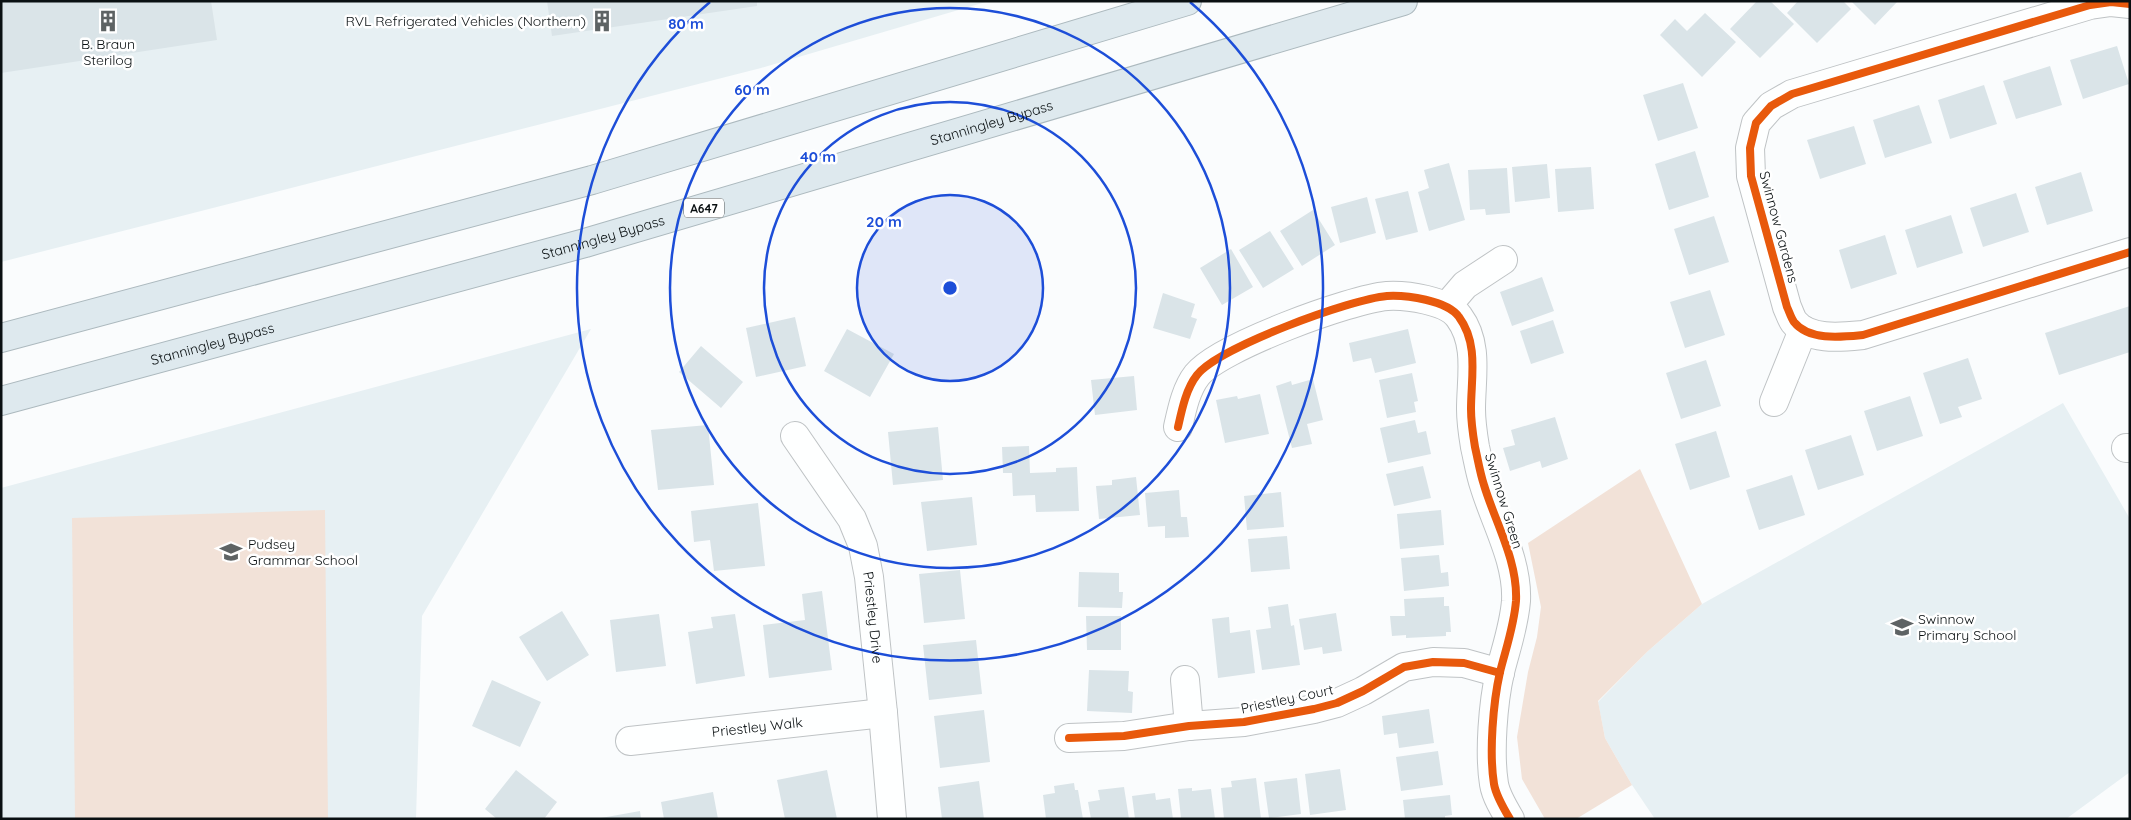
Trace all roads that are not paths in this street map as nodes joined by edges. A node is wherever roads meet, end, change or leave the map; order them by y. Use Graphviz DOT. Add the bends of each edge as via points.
graph roads {
  1 [pos="1187,1"];
  2 [pos="1402,1"];
  3 [pos="2130,4"];
  4 [pos="2049,9"];
  5 [pos="2130,252"];
  6 [pos="1502,260"];
  7 [pos="1447,306"];
  8 [pos="1803,330"];
  9 [pos="1,338"];
  10 [pos="1,401"];
  11 [pos="1774,402"];
  12 [pos="1178,427"];
  13 [pos="796,436"];
  14 [pos="1500,674"];
  15 [pos="1185,680"];
  16 [pos="883,713"];
  17 [pos="1189,726"];
  18 [pos="1069,738"];
  19 [pos="630,741"];
  20 [pos="892,819"];
  21 [pos="1510,819"];
  1 -- 9 [label="highway" via="592,180"];
  2 -- 10 [label="highway, Stanningley Bypass / A647" via="584,243"];
  3 -- 4 [label="street, Swinnow Gardens" via="2111,2"];
  4 -- 8 [label="street, Swinnow Gardens" via="1792,94 1771,106 1756,123 1750,148 1751,176 1787,307"];
  5 -- 8 [label="street" via="1863,335 1837,337"];
  6 -- 7 [label="street" via="1465,284"];
  7 -- 12 [label="street" via="1422,299 1387,296 1333,309 1229,351 1198,374 1184,399"];
  7 -- 14 [label="street, Swinnow Green" via="1459,316 1468,334 1473,356 1471,410 1475,446 1484,485 1513,570 1516,599 1512,630"];
  8 -- 11 [label="street"];
  13 -- 16 [label="street, Priestley Drive" via="852,519 863,546"];
  14 -- 17 [label="street, Priestley Court" via="1464,663 1432,662 1404,667 1362,691 1314,709 1244,722"];
  14 -- 21 [label="street, Swinnow Green" via="1492,758 1494,786"];
  15 -- 17 [label="street"];
  16 -- 19 [label="street, Priestley Walk"];
  16 -- 20 [label="street, Priestley Drive"];
  17 -- 18 [label="street, Priestley Court" via="1124,736"];
}
